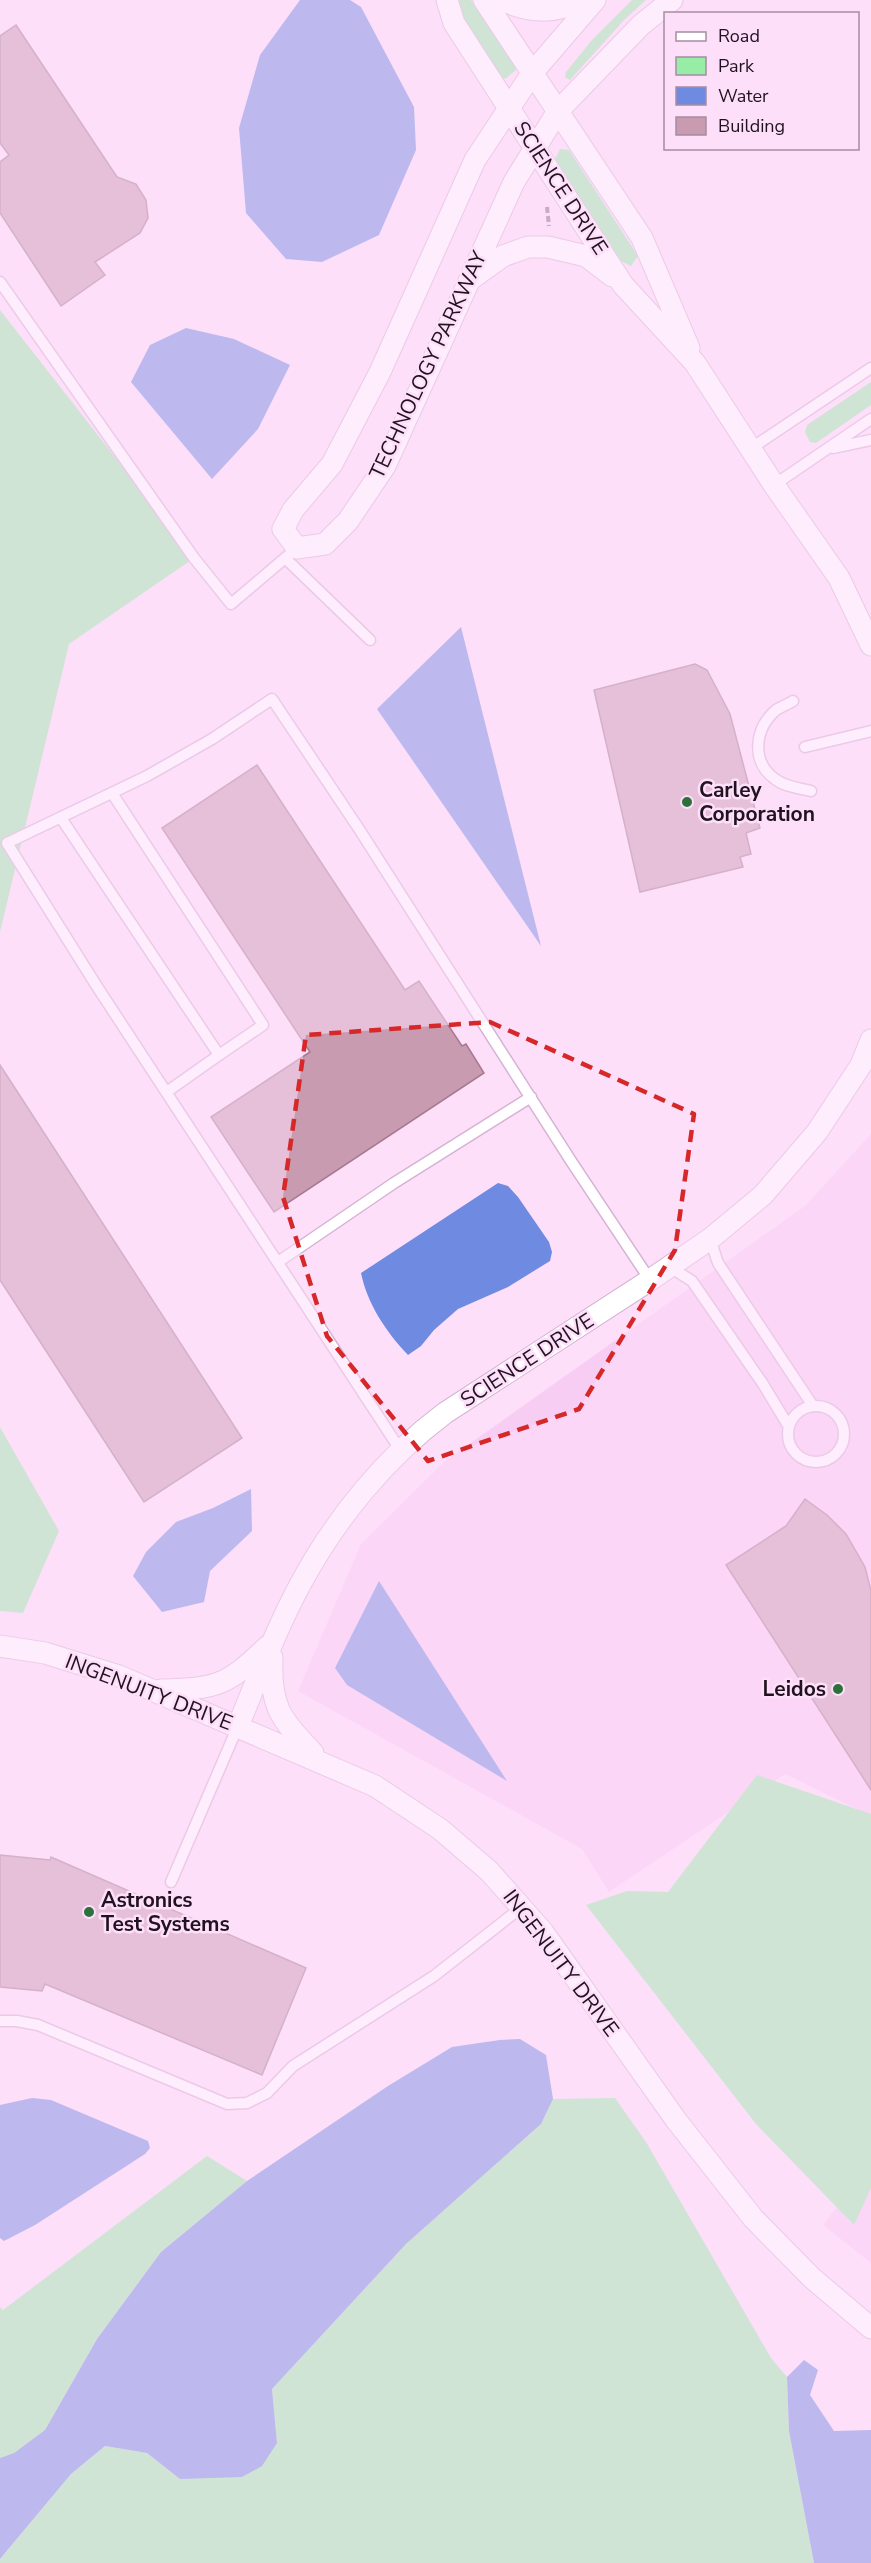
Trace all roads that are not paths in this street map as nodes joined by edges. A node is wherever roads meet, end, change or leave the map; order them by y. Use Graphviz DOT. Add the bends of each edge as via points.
graph roads {
  1 [pos="447,0"];
  2 [pos="484,0"];
  3 [pos="502,0"];
  4 [pos="582,0"];
  5 [pos="595,0"];
  6 [pos="672,0"];
  7 [pos="533,72"];
  8 [pos="509,109"];
  9 [pos="558,111"];
  10 [pos="534,147"];
  11 [pos="470,279"];
  12 [pos="0,282"];
  13 [pos="624,285"];
  14 [pos="695,363"];
  15 [pos="871,368"];
  16 [pos="871,419"];
  17 [pos="871,440"];
  18 [pos="750,448"];
  19 [pos="826,449"];
  20 [pos="774,485"];
  21 [pos="291,553"];
  22 [pos="370,640"];
  23 [pos="871,645"];
  24 [pos="793,701"];
  25 [pos="871,731"];
  26 [pos="805,747"];
  27 [pos="811,791"];
  28 [pos="112,793"];
  29 [pos="61,818"];
  30 [pos="871,1040"];
  31 [pos="219,1055"];
  32 [pos="168,1091"];
  33 [pos="531,1097"];
  34 [pos="710,1239"];
  35 [pos="278,1262"];
  36 [pos="670,1267"];
  37 [pos="650,1280"];
  38 [pos="813,1406"];
  39 [pos="789,1427"];
  40 [pos="401,1451"];
  41 [pos="273,1642"];
  42 [pos="0,1646"];
  43 [pos="154,1690"];
  44 [pos="238,1726"];
  45 [pos="320,1761"];
  46 [pos="171,1882"];
  47 [pos="522,1907"];
  48 [pos="0,2021"];
  49 [pos="871,2328"];
  1 -- 8 [label="street, SCIENCE DRIVE" via="454,23"];
  2 -- 7 [label="street, SCIENCE DRIVE"];
  3 -- 4 [label="street" via="551,11"];
  5 -- 7 [label="street, TECHNOLOGY PARKWAY"];
  6 -- 9 [label="street, TECHNOLOGY PARKWAY" via="641,25"];
  7 -- 8 [label="street, TECHNOLOGY PARKWAY"];
  7 -- 9 [label="street, SCIENCE DRIVE"];
  8 -- 10 [label="street, SCIENCE DRIVE"];
  8 -- 21 [label="street, TECHNOLOGY PARKWAY" via="475,160 380,372 332,464 293,510 283,528"];
  9 -- 10 [label="street, TECHNOLOGY PARKWAY"];
  9 -- 14 [label="street, SCIENCE DRIVE" via="642,238"];
  10 -- 11 [label="street, TECHNOLOGY PARKWAY"];
  10 -- 13 [label="street, SCIENCE DRIVE"];
  11 -- 13 [label="street" via="504,256 528,248 548,247 586,256"];
  11 -- 21 [label="street, TECHNOLOGY PARKWAY" via="385,466 348,521 325,544"];
  12 -- 21 [label="lane" via="194,558 231,604"];
  13 -- 14 [label="street, SCIENCE DRIVE"];
  14 -- 18 [label="street, SCIENCE DRIVE"];
  15 -- 18 [label="lane"];
  16 -- 19 [label="lane"];
  17 -- 19 [label="lane"];
  18 -- 20 [label="street, SCIENCE DRIVE"];
  19 -- 20 [label="lane"];
  20 -- 23 [label="street, SCIENCE DRIVE" via="839,579"];
  21 -- 22 [label="lane"];
  24 -- 27 [label="lane" via="776,710 765,724 757,742 759,761 774,779"];
  25 -- 26 [label="lane"];
  28 -- 29 [label="lane"];
  28 -- 31 [label="lane" via="263,1025"];
  28 -- 33 [label="lane" via="212,739 272,699"];
  29 -- 31 [label="lane"];
  29 -- 32 [label="lane" via="7,843"];
  30 -- 34 [label="street, SCIENCE DRIVE" via="861,1065 817,1132 763,1195"];
  31 -- 32 [label="lane"];
  32 -- 35 [label="lane"];
  33 -- 35 [label="lane"];
  33 -- 37 [label="lane"];
  34 -- 36 [label="street, SCIENCE DRIVE"];
  34 -- 38 [label="lane" via="718,1263"];
  35 -- 40 [label="lane"];
  36 -- 37 [label="street, SCIENCE DRIVE"];
  36 -- 39 [label="lane" via="692,1281"];
  37 -- 40 [label="street, SCIENCE DRIVE" via="446,1413"];
  38 -- 39 [label="lane" via="797,1413"];
  38 -- 39 [label="lane" via="826,1408 839,1418 844,1437 836,1454 819,1462 801,1458 790,1444"];
  40 -- 41 [label="street, SCIENCE DRIVE" via="354,1503 327,1541 301,1583"];
  41 -- 43 [label="street" via="225,1682 202,1689"];
  41 -- 44 [label="street, SCIENCE DRIVE"];
  41 -- 45 [label="street" via="271,1685 278,1709 292,1732"];
  42 -- 43 [label="street, INGENUITY DRIVE" via="84,1664"];
  43 -- 44 [label="street, INGENUITY DRIVE"];
  44 -- 45 [label="street, INGENUITY DRIVE"];
  44 -- 46 [label="lane"];
  45 -- 47 [label="street, INGENUITY DRIVE" via="375,1786 428,1819 478,1860"];
  47 -- 48 [label="lane" via="434,1976 293,2066 267,2093 247,2103 227,2104 38,2025"];
  47 -- 49 [label="street, INGENUITY DRIVE" via="564,1959 676,2120 753,2218 812,2278"];
}
